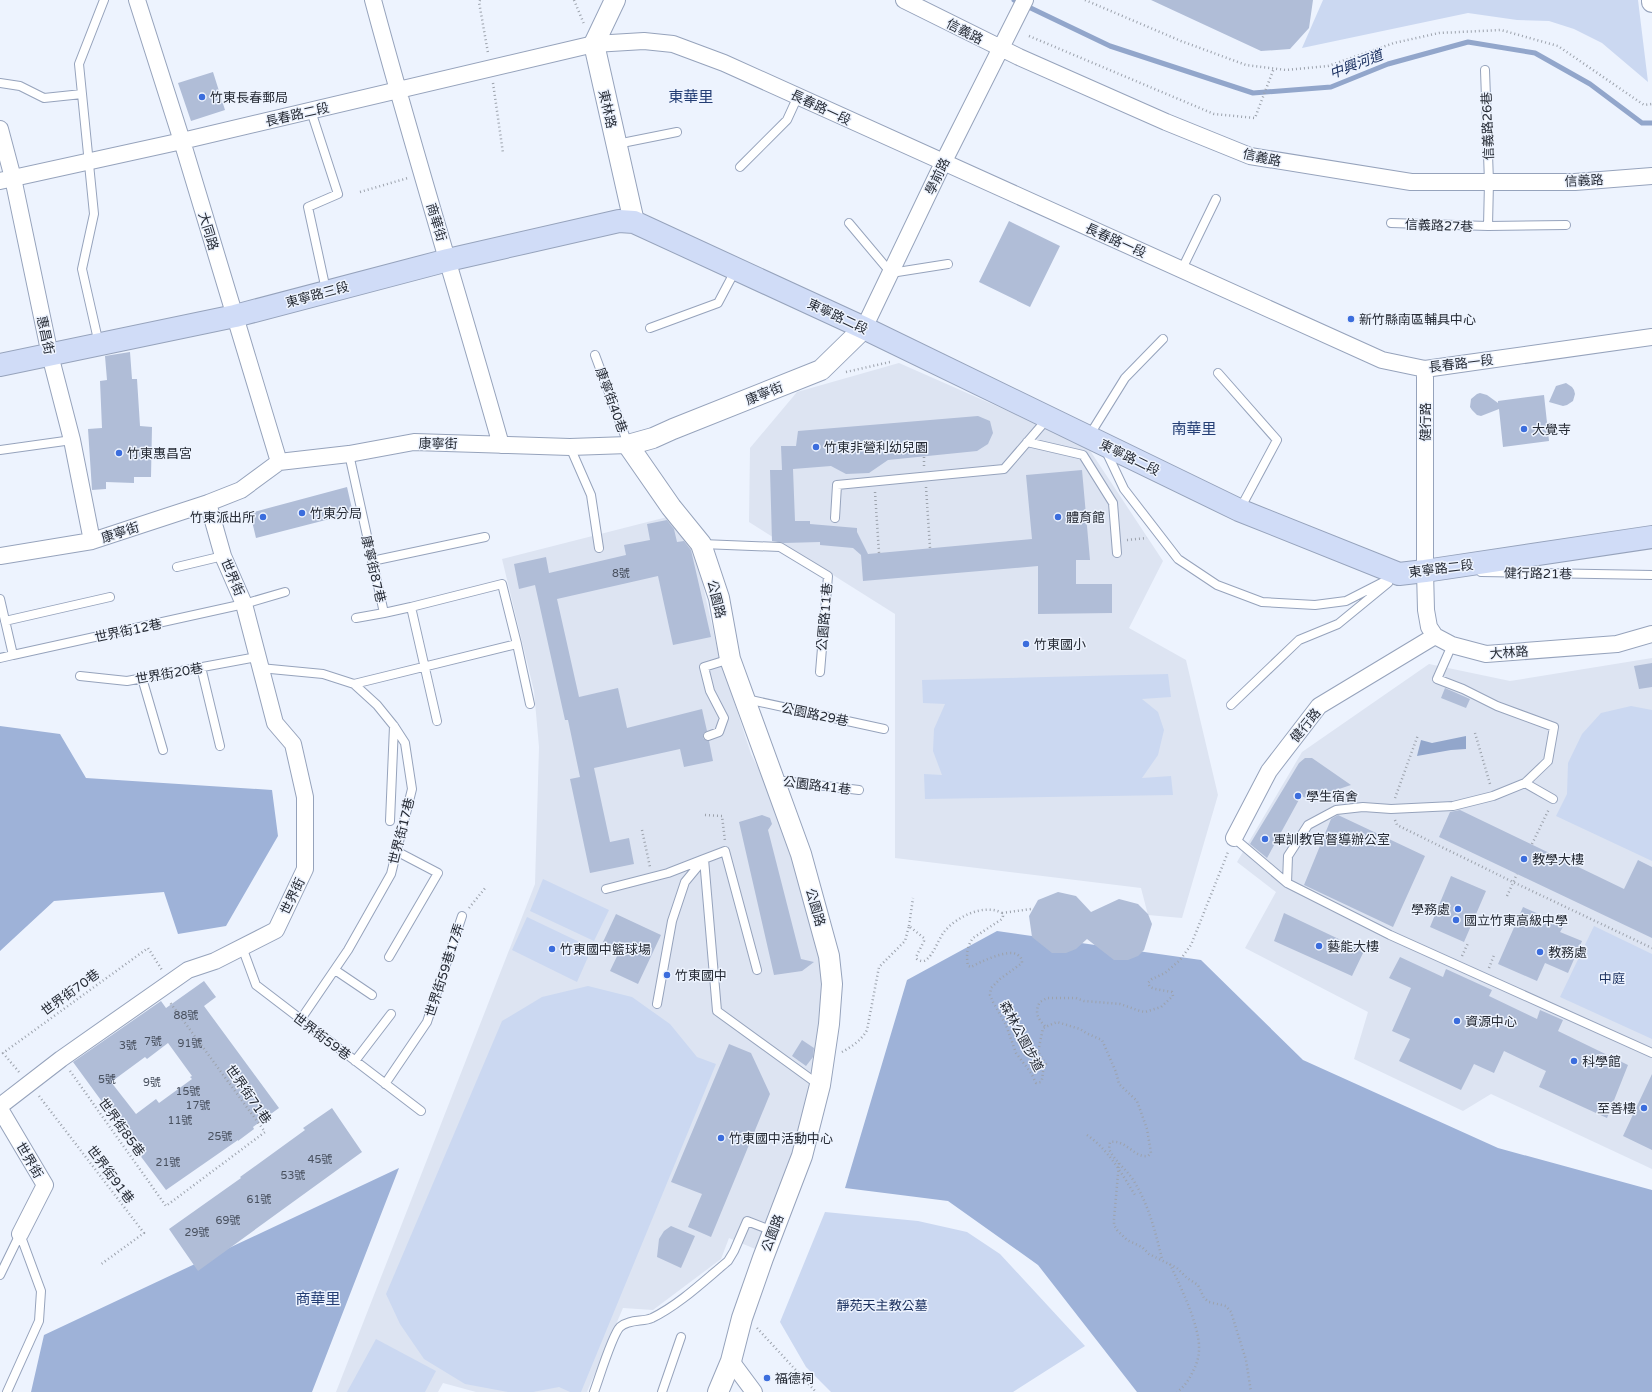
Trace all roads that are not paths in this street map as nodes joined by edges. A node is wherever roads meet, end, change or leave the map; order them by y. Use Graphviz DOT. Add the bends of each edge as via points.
graph roads {
  1 [pos="104,0"];
  2 [pos="137,0"];
  3 [pos="373,0"];
  4 [pos="615,0"];
  5 [pos="904,0"];
  6 [pos="1025,0"];
  7 [pos="594,44"];
  8 [pos="1000,48"];
  9 [pos="1485,70"];
  10 [pos="0,83"];
  11 [pos="398,90"];
  12 [pos="82,94"];
  13 [pos="798,96"];
  14 [pos="311,111"];
  15 [pos="0,129"];
  16 [pos="677,132"];
  17 [pos="182,141"];
  18 [pos="616,144"];
  19 [pos="89,162"];
  20 [pos="943,163"];
  21 [pos="740,167"];
  22 [pos="1652,176"];
  23 [pos="6,180"];
  24 [pos="1489,182"];
  25 [pos="1216,199"];
  26 [pos="634,222"];
  27 [pos="849,223"];
  28 [pos="1391,223"];
  29 [pos="1488,226"];
  30 [pos="1566,226"];
  31 [pos="448,260"];
  32 [pos="948,264"];
  33 [pos="736,268"];
  34 [pos="1182,270"];
  35 [pos="891,273"];
  36 [pos="326,292"];
  37 [pos="235,316"];
  38 [pos="650,328"];
  39 [pos="864,328"];
  40 [pos="1652,337"];
  41 [pos="1163,339"];
  42 [pos="100,344"];
  43 [pos="50,355"];
  44 [pos="595,355"];
  45 [pos="0,365"];
  46 [pos="1425,369"];
  47 [pos="1218,373"];
  48 [pos="1049,418"];
  49 [pos="72,440"];
  50 [pos="1096,440"];
  51 [pos="1027,442"];
  52 [pos="501,445"];
  53 [pos="628,445"];
  54 [pos="570,447"];
  55 [pos="0,450"];
  56 [pos="349,454"];
  57 [pos="279,462"];
  58 [pos="208,503"];
  59 [pos="1239,510"];
  60 [pos="835,518"];
  61 [pos="485,537"];
  62 [pos="1652,537"];
  63 [pos="92,541"];
  64 [pos="701,544"];
  65 [pos="599,548"];
  66 [pos="1117,553"];
  67 [pos="0,556"];
  68 [pos="223,556"];
  69 [pos="372,561"];
  70 [pos="177,567"];
  71 [pos="1425,571"];
  72 [pos="1399,574"];
  73 [pos="1652,575"];
  74 [pos="286,592"];
  75 [pos="110,597"];
  76 [pos="0,599"];
  77 [pos="244,604"];
  78 [pos="411,607"];
  79 [pos="384,613"];
  80 [pos="356,618"];
  81 [pos="6,621"];
  82 [pos="1652,634"];
  83 [pos="1436,636"];
  84 [pos="517,644"];
  85 [pos="1452,645"];
  86 [pos="13,655"];
  87 [pos="0,658"];
  88 [pos="730,659"];
  89 [pos="259,662"];
  90 [pos="424,666"];
  91 [pos="201,667"];
  92 [pos="820,672"];
  93 [pos="80,676"];
  94 [pos="142,678"];
  95 [pos="354,684"];
  96 [pos="745,699"];
  97 [pos="530,704"];
  98 [pos="1231,705"];
  99 [pos="437,721"];
  100 [pos="394,726"];
  101 [pos="884,729"];
  102 [pos="708,736"];
  103 [pos="220,746"];
  104 [pos="162,750"];
  105 [pos="775,780"];
  106 [pos="1525,784"];
  107 [pos="859,790"];
  108 [pos="1553,799"];
  109 [pos="390,821"];
  110 [pos="1234,838"];
  111 [pos="396,851"];
  112 [pos="704,859"];
  113 [pos="1287,883"];
  114 [pos="606,889"];
  115 [pos="462,916"];
  116 [pos="242,947"];
  117 [pos="389,957"];
  118 [pos="335,970"];
  119 [pos="757,970"];
  120 [pos="372,995"];
  121 [pos="657,1004"];
  122 [pos="391,1014"];
  123 [pos="301,1019"];
  124 [pos="1652,1053"];
  125 [pos="355,1061"];
  126 [pos="385,1084"];
  127 [pos="820,1085"];
  128 [pos="0,1106"];
  129 [pos="0,1109"];
  130 [pos="421,1111"];
  131 [pos="773,1231"];
  132 [pos="20,1234"];
  133 [pos="0,1275"];
  134 [pos="680,1337"];
  135 [pos="731,1361"];
  136 [pos="7,1392"];
  137 [pos="594,1392"];
  138 [pos="662,1392"];
  139 [pos="718,1392"];
  140 [pos="754,1392"];
  1 -- 12 [label="lane" via="80,64"];
  2 -- 17 [label="street, 大同路"];
  3 -- 11 [label="street, 商華街"];
  4 -- 7 [label="street"];
  5 -- 8 [label="street, 信義路"];
  6 -- 8 [label="street, 學前路"];
  7 -- 11 [label="street, 長春路二段"];
  7 -- 13 [label="street, 長春路一段" via="644,41 672,44 724,63"];
  7 -- 18 [label="street, 東林路"];
  8 -- 20 [label="street, 學前路"];
  8 -- 24 [label="street, 信義路" via="1166,122 1250,156 1412,182"];
  9 -- 24 [label="lane, 信義路26巷"];
  10 -- 12 [label="lane" via="20,86 44,98"];
  11 -- 14 [label="street, 長春路二段"];
  11 -- 31 [label="street, 商華街"];
  12 -- 19 [label="lane"];
  13 -- 20 [label="street, 長春路一段"];
  13 -- 21 [label="lane" via="787,120"];
  14 -- 17 [label="street, 長春路二段"];
  14 -- 36 [label="lane" via="338,194 308,208"];
  15 -- 23 [label="street, 惠昌街"];
  16 -- 18 [label="lane"];
  17 -- 19 [label="street, 長春路二段"];
  17 -- 37 [label="street, 大同路"];
  18 -- 26 [label="street, 東林路"];
  19 -- 23 [label="street, 長春路二段"];
  19 -- 42 [label="lane" via="94,214 82,269"];
  20 -- 34 [label="street, 長春路一段"];
  20 -- 35 [label="street, 學前路"];
  22 -- 24 [label="street, 信義路" via="1575,182"];
  23 -- 43 [label="street, 惠昌街"];
  24 -- 29 [label="lane, 信義路27巷"];
  25 -- 34 [label="lane"];
  26 -- 31 [label="main road, 東寧路三段" via="619,221"];
  26 -- 33 [label="main road, 東寧路二段"];
  27 -- 35 [label="lane"];
  28 -- 29 [label="lane, 信義路27巷"];
  29 -- 30 [label="lane, 信義路27巷"];
  31 -- 36 [label="main road, 東寧路三段"];
  31 -- 52 [label="street, 商華街"];
  32 -- 35 [label="lane"];
  33 -- 38 [label="lane" via="718,303"];
  33 -- 39 [label="main road, 東寧路二段"];
  34 -- 46 [label="street, 長春路一段" via="1382,360"];
  35 -- 39 [label="street, 學前路"];
  36 -- 37 [label="main road, 東寧路三段"];
  37 -- 42 [label="main road, 東寧路三段"];
  37 -- 57 [label="street, 大同路"];
  39 -- 48 [label="main road, 東寧路二段"];
  39 -- 53 [label="street, 康寧街" via="821,370 653,438"];
  40 -- 46 [label="street, 長春路一段"];
  41 -- 50 [label="lane" via="1125,378"];
  42 -- 43 [label="main road, 東寧路三段"];
  43 -- 45 [label="main road, 東寧路三段"];
  43 -- 49 [label="street, 惠昌街"];
  44 -- 53 [label="lane, 康寧街40巷"];
  46 -- 71 [label="street, 健行路"];
  47 -- 59 [label="lane" via="1277,440"];
  48 -- 50 [label="main road, 東寧路二段"];
  48 -- 51 [label="lane"];
  49 -- 55 [label="lane"];
  49 -- 63 [label="street, 惠昌街"];
  50 -- 59 [label="main road, 東寧路二段"];
  50 -- 72 [label="lane" via="1124,489 1178,559 1217,585 1262,602 1315,605 1346,600"];
  51 -- 60 [label="lane" via="1004,469 837,485"];
  51 -- 66 [label="lane" via="1084,455 1113,503"];
  52 -- 54 [label="street, 康寧街"];
  52 -- 56 [label="street, 康寧街" via="414,442"];
  53 -- 54 [label="street, 康寧街"];
  53 -- 64 [label="street, 公園路" via="671,507"];
  54 -- 65 [label="lane" via="591,496"];
  56 -- 57 [label="street, 康寧街"];
  56 -- 69 [label="lane, 康寧街87巷"];
  57 -- 58 [label="street, 康寧街" via="241,490"];
  58 -- 63 [label="street, 康寧街"];
  58 -- 68 [label="street, 世界街"];
  59 -- 72 [label="main road, 東寧路二段"];
  61 -- 69 [label="lane"];
  62 -- 71 [label="main road, 東寧路二段"];
  63 -- 67 [label="street, 康寧街"];
  64 -- 88 [label="street, 公園路" via="719,598"];
  64 -- 92 [label="lane, 公園路11巷" via="780,547 828,576"];
  68 -- 70 [label="lane"];
  68 -- 77 [label="street, 世界街"];
  69 -- 79 [label="lane, 康寧街87巷"];
  71 -- 72 [label="main road, 東寧路二段"];
  71 -- 73 [label="lane, 健行路21巷"];
  71 -- 83 [label="street" via="1426,610 1429,627"];
  72 -- 98 [label="lane" via="1338,624 1299,640"];
  74 -- 77 [label="lane, 世界街12巷"];
  75 -- 81 [label="lane"];
  76 -- 81 [label="lane"];
  77 -- 86 [label="lane, 世界街12巷"];
  77 -- 89 [label="street, 世界街"];
  78 -- 79 [label="lane, 康寧街87巷"];
  78 -- 84 [label="lane, 康寧街87巷" via="502,584"];
  78 -- 90 [label="lane"];
  79 -- 80 [label="lane"];
  81 -- 86 [label="lane"];
  82 -- 85 [label="street, 大林路" via="1617,644 1486,654"];
  83 -- 85 [label="street, 大林路"];
  83 -- 110 [label="street, 健行路" via="1319,706 1269,771"];
  84 -- 90 [label="lane"];
  84 -- 97 [label="lane"];
  85 -- 106 [label="lane" via="1437,679 1497,706 1554,727 1548,761"];
  86 -- 87 [label="lane, 世界街12巷"];
  88 -- 96 [label="street, 公園路"];
  88 -- 102 [label="lane" via="704,667 710,690 724,718 719,732"];
  89 -- 91 [label="lane, 世界街20巷"];
  89 -- 95 [label="lane, 世界街17巷" via="322,674"];
  89 -- 116 [label="street, 世界街" via="275,723 293,744 305,798 305,869 276,930"];
  90 -- 95 [label="lane"];
  90 -- 99 [label="lane"];
  91 -- 94 [label="lane, 世界街20巷"];
  91 -- 103 [label="lane"];
  93 -- 94 [label="lane, 世界街20巷" via="127,681"];
  94 -- 104 [label="lane"];
  95 -- 100 [label="lane, 世界街17巷" via="377,705"];
  96 -- 101 [label="lane, 公園路29巷"];
  96 -- 105 [label="street, 公園路"];
  100 -- 109 [label="lane"];
  100 -- 111 [label="lane, 世界街17巷" via="405,743 412,789"];
  105 -- 107 [label="lane, 公園路41巷"];
  105 -- 127 [label="street, 公園路" via="801,854 830,956 832,984 829,1024"];
  106 -- 108 [label="lane"];
  106 -- 113 [label="lane" via="1493,796 1453,806 1336,810 1308,825 1288,856"];
  110 -- 113 [label="lane"];
  111 -- 117 [label="lane" via="438,873"];
  111 -- 118 [label="lane, 世界街17巷" via="391,874"];
  112 -- 114 [label="lane" via="668,873"];
  112 -- 119 [label="lane" via="725,851"];
  112 -- 121 [label="lane" via="685,882 672,921"];
  112 -- 127 [label="lane" via="717,1011"];
  113 -- 124 [label="lane" via="1390,935"];
  115 -- 126 [label="lane, 世界街59巷17弄" via="427,1022"];
  116 -- 123 [label="lane, 世界街59巷" via="256,985"];
  116 -- 128 [label="street, 世界街" via="215,961 188,970 165,985"];
  118 -- 120 [label="lane"];
  118 -- 123 [label="lane, 世界街17巷"];
  122 -- 125 [label="lane"];
  123 -- 125 [label="lane, 世界街59巷"];
  125 -- 126 [label="lane, 世界街59巷"];
  126 -- 130 [label="lane, 世界街59巷"];
  127 -- 131 [label="street, 公園路" via="802,1156"];
  129 -- 132 [label="street, 世界街" via="45,1185"];
  131 -- 135 [label="street, 公園路" via="744,1313"];
  131 -- 137 [label="lane" via="747,1221 728,1261 669,1308 651,1318 621,1327 615,1336"];
  132 -- 133 [label="lane"];
  132 -- 136 [label="lane" via="41,1291 39,1321"];
  134 -- 138 [label="lane"];
  135 -- 139 [label="street, 公園路"];
  135 -- 140 [label="street"];
}
